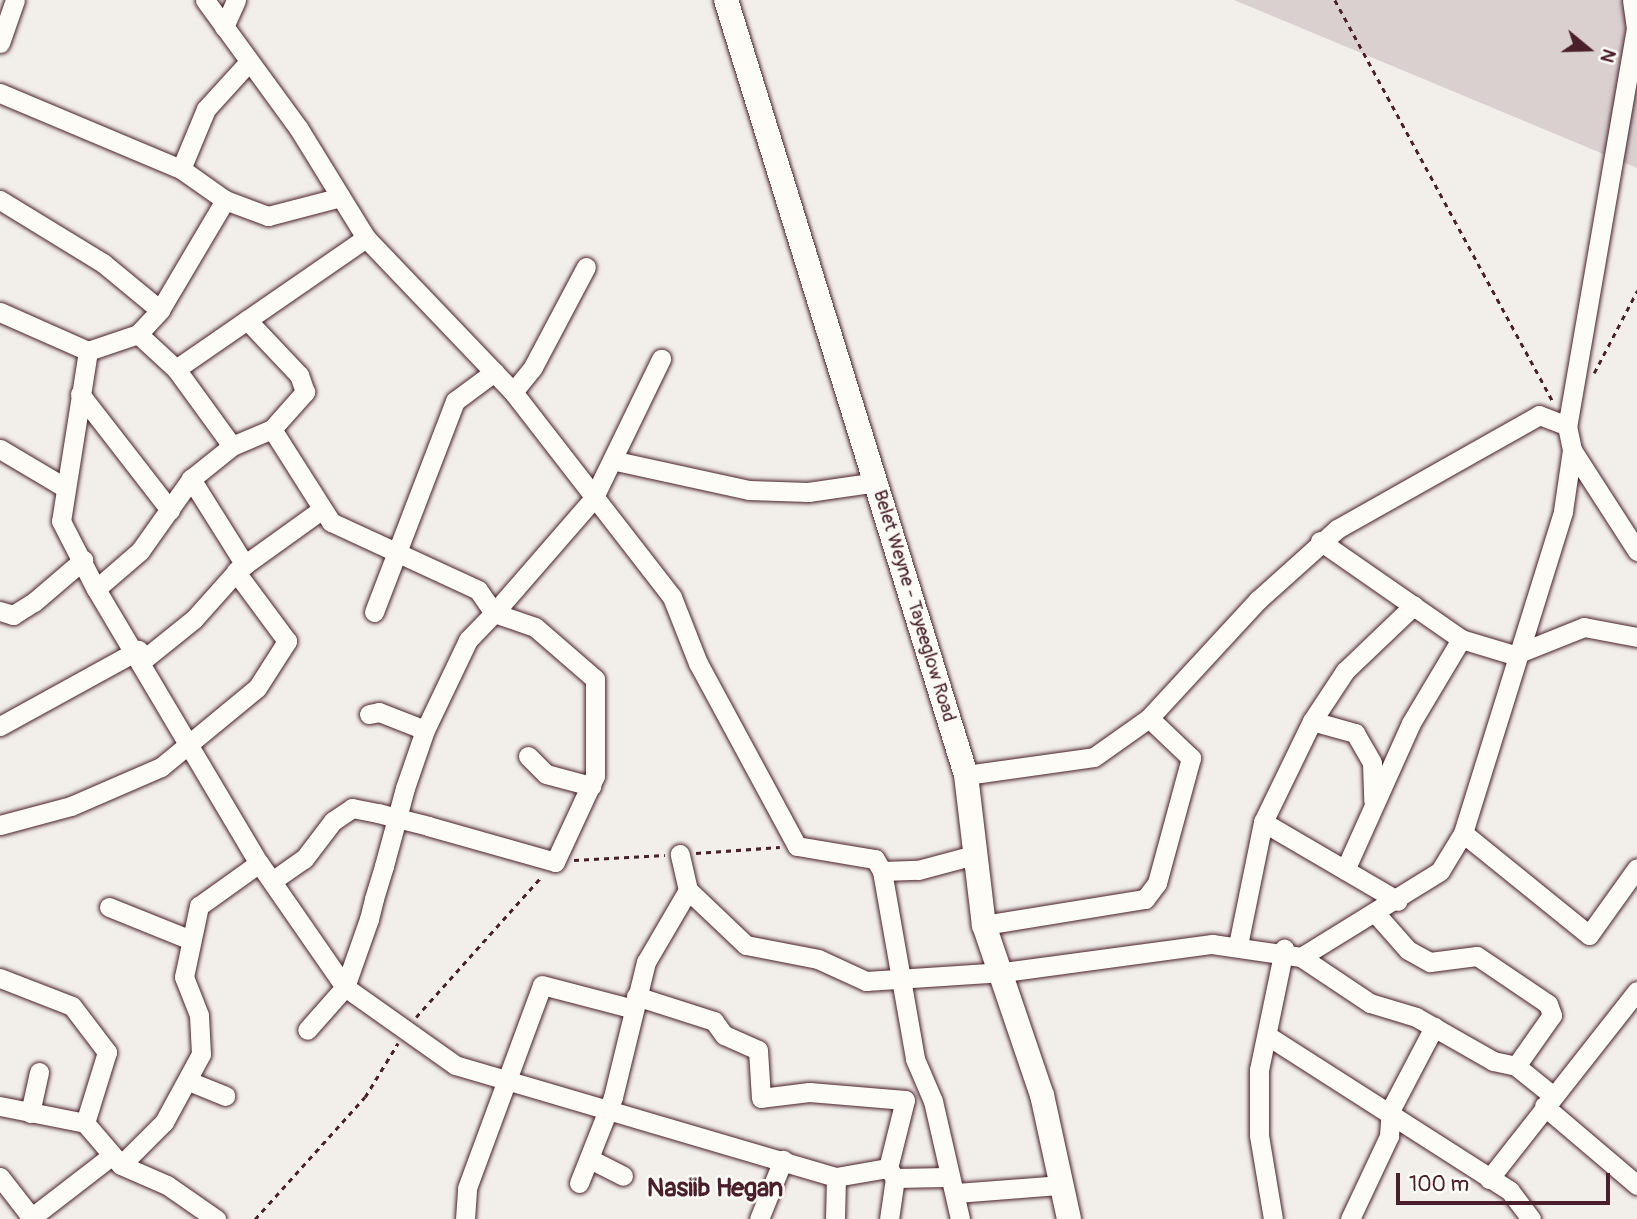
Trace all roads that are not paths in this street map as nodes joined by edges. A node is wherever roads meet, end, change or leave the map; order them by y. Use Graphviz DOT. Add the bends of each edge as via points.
graph roads {
  1 [pos="15,0"];
  2 [pos="205,0"];
  3 [pos="236,0"];
  4 [pos="726,0"];
  5 [pos="1632,0"];
  6 [pos="224,27"];
  7 [pos="0,43"];
  8 [pos="247,64"];
  9 [pos="0,93"];
  10 [pos="181,169"];
  11 [pos="341,197"];
  12 [pos="0,200"];
  13 [pos="225,200"];
  14 [pos="366,238"];
  15 [pos="586,267"];
  16 [pos="160,310"];
  17 [pos="0,312"];
  18 [pos="247,320"];
  19 [pos="138,334"];
  20 [pos="88,351"];
  21 [pos="661,359"];
  22 [pos="176,369"];
  23 [pos="494,372"];
  24 [pos="513,392"];
  25 [pos="79,394"];
  26 [pos="1567,426"];
  27 [pos="272,429"];
  28 [pos="232,446"];
  29 [pos="0,449"];
  30 [pos="1572,450"];
  31 [pos="616,461"];
  32 [pos="191,479"];
  33 [pos="877,482"];
  34 [pos="64,487"];
  35 [pos="593,499"];
  36 [pos="170,510"];
  37 [pos="321,510"];
  38 [pos="1320,541"];
  39 [pos="398,551"];
  40 [pos="1637,551"];
  41 [pos="83,560"];
  42 [pos="240,568"];
  43 [pos="96,589"];
  44 [pos="1414,605"];
  45 [pos="0,611"];
  46 [pos="374,612"];
  47 [pos="494,613"];
  48 [pos="1637,637"];
  49 [pos="1461,639"];
  50 [pos="140,655"];
  51 [pos="1514,655"];
  52 [pos="369,714"];
  53 [pos="1149,718"];
  54 [pos="1312,721"];
  55 [pos="0,726"];
  56 [pos="425,730"];
  57 [pos="192,744"];
  58 [pos="528,756"];
  59 [pos="966,775"];
  60 [pos="591,786"];
  61 [pos="1373,805"];
  62 [pos="397,818"];
  63 [pos="1263,822"];
  64 [pos="0,825"];
  65 [pos="1463,833"];
  66 [pos="680,855"];
  67 [pos="974,855"];
  68 [pos="259,863"];
  69 [pos="1637,868"];
  70 [pos="1345,870"];
  71 [pos="882,871"];
  72 [pos="272,881"];
  73 [pos="688,890"];
  74 [pos="1398,901"];
  75 [pos="109,907"];
  76 [pos="1377,915"];
  77 [pos="984,926"];
  78 [pos="191,940"];
  79 [pos="1238,945"];
  80 [pos="1292,953"];
  81 [pos="1004,972"];
  82 [pos="0,978"];
  83 [pos="904,978"];
  84 [pos="345,987"];
  85 [pos="1637,991"];
  86 [pos="635,1003"];
  87 [pos="1434,1027"];
  88 [pos="307,1030"];
  89 [pos="1268,1036"];
  90 [pos="1516,1066"];
  91 [pos="39,1072"];
  92 [pos="922,1078"];
  93 [pos="506,1081"];
  94 [pos="191,1082"];
  95 [pos="225,1096"];
  96 [pos="905,1100"];
  97 [pos="1548,1101"];
  98 [pos="0,1106"];
  99 [pos="1391,1109"];
  100 [pos="605,1112"];
  101 [pos="30,1113"];
  102 [pos="85,1123"];
  103 [pos="590,1158"];
  104 [pos="116,1160"];
  105 [pos="783,1160"];
  106 [pos="891,1173"];
  107 [pos="623,1176"];
  108 [pos="0,1177"];
  109 [pos="836,1178"];
  110 [pos="1489,1179"];
  111 [pos="579,1183"];
  112 [pos="951,1185"];
  113 [pos="1059,1185"];
  114 [pos="1637,1185"];
  115 [pos="216,1219"];
  116 [pos="465,1219"];
  117 [pos="759,1219"];
  118 [pos="835,1219"];
  119 [pos="889,1219"];
  120 [pos="960,1219"];
  121 [pos="1069,1219"];
  122 [pos="1273,1219"];
  123 [pos="1350,1219"];
  124 [pos="1531,1219"];
  1 -- 7 [label="street"];
  2 -- 6 [label="street"];
  3 -- 6 [label="street"];
  4 -- 33 [label="main road, Belet Weyne - Tayeeglow Road"];
  5 -- 26 [label="street" via="1636,28"];
  6 -- 8 [label="street"];
  8 -- 10 [label="street" via="206,109"];
  8 -- 11 [label="street"];
  9 -- 10 [label="street"];
  10 -- 13 [label="street"];
  11 -- 13 [label="street" via="268,216"];
  11 -- 14 [label="street"];
  12 -- 16 [label="street" via="103,263"];
  13 -- 16 [label="street"];
  14 -- 18 [label="street"];
  14 -- 23 [label="street"];
  15 -- 24 [label="street" via="533,367"];
  16 -- 19 [label="street"];
  17 -- 20 [label="street"];
  18 -- 22 [label="street"];
  18 -- 27 [label="street" via="293,367 305,392"];
  19 -- 20 [label="street"];
  19 -- 22 [label="street"];
  20 -- 25 [label="street"];
  21 -- 31 [label="street"];
  22 -- 28 [label="street"];
  23 -- 24 [label="street"];
  23 -- 39 [label="street" via="455,401"];
  24 -- 35 [label="street"];
  25 -- 34 [label="street"];
  25 -- 36 [label="street"];
  26 -- 30 [label="street"];
  26 -- 38 [label="street" via="1539,415 1427,474"];
  27 -- 28 [label="street"];
  27 -- 37 [label="street"];
  28 -- 32 [label="street"];
  29 -- 34 [label="street"];
  30 -- 40 [label="street"];
  30 -- 51 [label="street" via="1563,511"];
  31 -- 33 [label="street" via="749,490 808,492"];
  31 -- 35 [label="street"];
  32 -- 36 [label="street"];
  32 -- 42 [label="street"];
  33 -- 59 [label="main road, Belet Weyne - Tayeeglow Road"];
  34 -- 41 [label="street" via="61,521"];
  35 -- 47 [label="street"];
  35 -- 71 [label="street" via="672,597 698,663 797,846 875,859"];
  36 -- 43 [label="street" via="141,551"];
  37 -- 39 [label="street" via="352,535"];
  37 -- 42 [label="street"];
  38 -- 44 [label="street"];
  38 -- 53 [label="street"];
  39 -- 46 [label="street"];
  39 -- 47 [label="street" via="478,590"];
  41 -- 43 [label="street"];
  41 -- 45 [label="street" via="13,615"];
  42 -- 50 [label="street" via="194,619"];
  42 -- 57 [label="street" via="287,641 257,688"];
  43 -- 50 [label="street"];
  44 -- 49 [label="street"];
  44 -- 54 [label="street" via="1345,671"];
  47 -- 56 [label="street" via="468,640"];
  47 -- 60 [label="street" via="535,627 595,679 600,743"];
  48 -- 51 [label="street" via="1584,627"];
  49 -- 51 [label="street"];
  49 -- 61 [label="street" via="1411,723"];
  50 -- 55 [label="street"];
  50 -- 57 [label="street"];
  51 -- 65 [label="street"];
  52 -- 56 [label="street" via="379,712"];
  53 -- 59 [label="street" via="1094,757"];
  53 -- 77 [label="street" via="1191,758 1157,883 1145,899"];
  54 -- 61 [label="street" via="1355,733 1371,762"];
  54 -- 63 [label="street"];
  56 -- 62 [label="street"];
  57 -- 64 [label="street" via="118,787"];
  57 -- 68 [label="street"];
  58 -- 60 [label="street" via="545,774"];
  59 -- 67 [label="main road, Belet Weyne - Tayeeglow Road"];
  60 -- 62 [label="street" via="555,862"];
  61 -- 70 [label="street"];
  62 -- 72 [label="street" via="352,808 333,821 304,859"];
  62 -- 84 [label="street"];
  63 -- 70 [label="street"];
  63 -- 79 [label="street"];
  65 -- 69 [label="street" via="1589,935"];
  65 -- 74 [label="street" via="1440,871"];
  66 -- 73 [label="street"];
  67 -- 71 [label="street" via="918,870"];
  67 -- 77 [label="main road, Belet Weyne - Tayeeglow Road"];
  68 -- 72 [label="street"];
  68 -- 78 [label="street" via="199,906"];
  70 -- 74 [label="street"];
  71 -- 83 [label="street"];
  72 -- 84 [label="street"];
  73 -- 83 [label="street" via="746,945 818,959 866,981"];
  73 -- 86 [label="street" via="646,962"];
  74 -- 76 [label="street"];
  75 -- 78 [label="street"];
  76 -- 80 [label="street"];
  76 -- 90 [label="street" via="1408,950 1430,962 1477,956 1548,1004 1552,1015"];
  77 -- 81 [label="main road, Belet Weyne - Tayeeglow Road"];
  78 -- 94 [label="street" via="184,977 199,1015 201,1054"];
  79 -- 80 [label="street"];
  79 -- 81 [label="street"];
  80 -- 87 [label="street" via="1370,1003"];
  80 -- 89 [label="street"];
  81 -- 83 [label="street"];
  81 -- 113 [label="main road, Belet Weyne - Tayeeglow Road" via="1042,1095"];
  82 -- 102 [label="street" via="72,1006 107,1052"];
  83 -- 92 [label="street"];
  84 -- 88 [label="street"];
  84 -- 93 [label="street" via="404,1034 455,1065"];
  85 -- 97 [label="street"];
  86 -- 93 [label="street" via="542,985"];
  86 -- 96 [label="street" via="714,1021 724,1035 758,1050 761,1098 809,1093"];
  86 -- 100 [label="street"];
  87 -- 90 [label="street" via="1493,1061"];
  87 -- 99 [label="street"];
  89 -- 99 [label="street"];
  89 -- 122 [label="street" via="1259,1070 1259,1135"];
  90 -- 97 [label="street"];
  91 -- 101 [label="street"];
  92 -- 96 [label="street"];
  92 -- 112 [label="street"];
  93 -- 100 [label="street"];
  93 -- 116 [label="street" via="467,1188"];
  94 -- 95 [label="street"];
  94 -- 104 [label="street" via="164,1122"];
  96 -- 106 [label="street"];
  97 -- 110 [label="street"];
  97 -- 114 [label="street"];
  98 -- 101 [label="street"];
  99 -- 110 [label="street" via="1416,1137"];
  99 -- 123 [label="street" via="1389,1136"];
  100 -- 103 [label="street"];
  100 -- 105 [label="street"];
  101 -- 102 [label="street"];
  102 -- 104 [label="street"];
  103 -- 107 [label="street"];
  103 -- 111 [label="street"];
  104 -- 108 [label="street" via="36,1214 28,1213"];
  104 -- 115 [label="street" via="167,1185"];
  105 -- 109 [label="street"];
  105 -- 117 [label="street"];
  106 -- 109 [label="street"];
  106 -- 112 [label="street"];
  106 -- 119 [label="street"];
  109 -- 118 [label="street"];
  110 -- 124 [label="street" via="1510,1191"];
  112 -- 113 [label="street"];
  112 -- 120 [label="street"];
  113 -- 121 [label="main road, Belet Weyne - Tayeeglow Road"];
}
